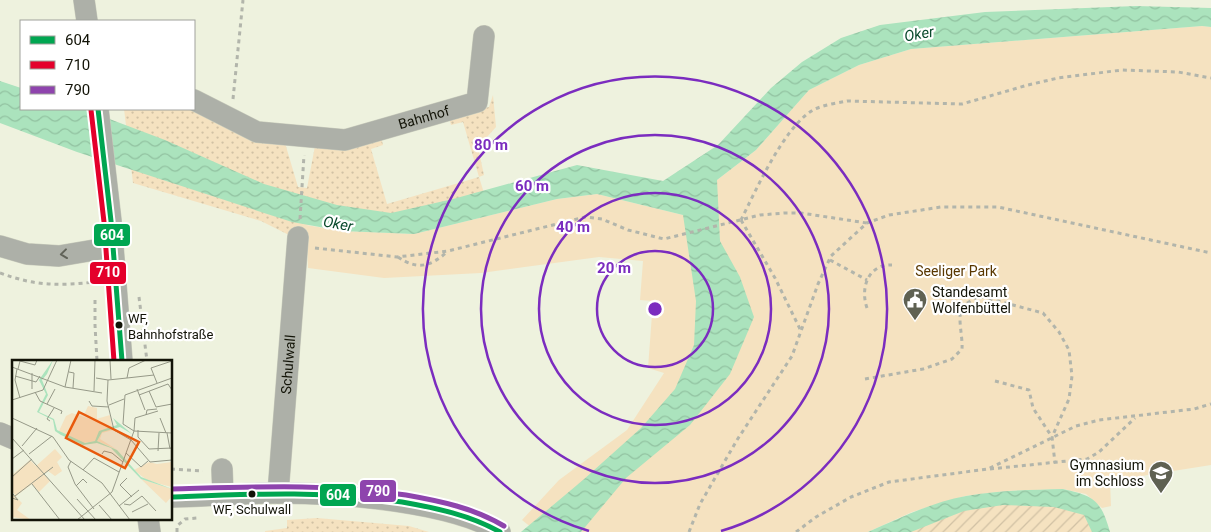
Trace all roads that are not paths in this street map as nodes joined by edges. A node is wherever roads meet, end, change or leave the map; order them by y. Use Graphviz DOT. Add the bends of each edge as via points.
graph roads {
  1 [pos="84,0"];
  2 [pos="87,20"];
  3 [pos="484,36"];
  4 [pos="195,100"];
  5 [pos="98,110"];
  6 [pos="298,241"];
  7 [pos="0,246"];
  8 [pos="112,247"];
  9 [pos="122,360"];
  10 [pos="0,433"];
  11 [pos="12,438"];
  12 [pos="222,469"];
  13 [pos="278,493"];
  14 [pos="223,495"];
  15 [pos="172,497"];
  16 [pos="500,532"];
  1 -- 2 [label="street"];
  3 -- 4 [label="street, Bahnhof" via="477,102 345,140 257,132"];
  5 -- 8 [label="street"];
  6 -- 13 [label="street, Schulwall"];
  8 -- 7 [label="street, one-way" via="59,256 27,254"];
  8 -- 9 [label="street"];
  10 -- 11 [label="street"];
  12 -- 14 [label="street"];
  13 -- 14 [label="street"];
  13 -- 16 [label="street" via="400,501 471,519"];
  14 -- 15 [label="street"];
}
